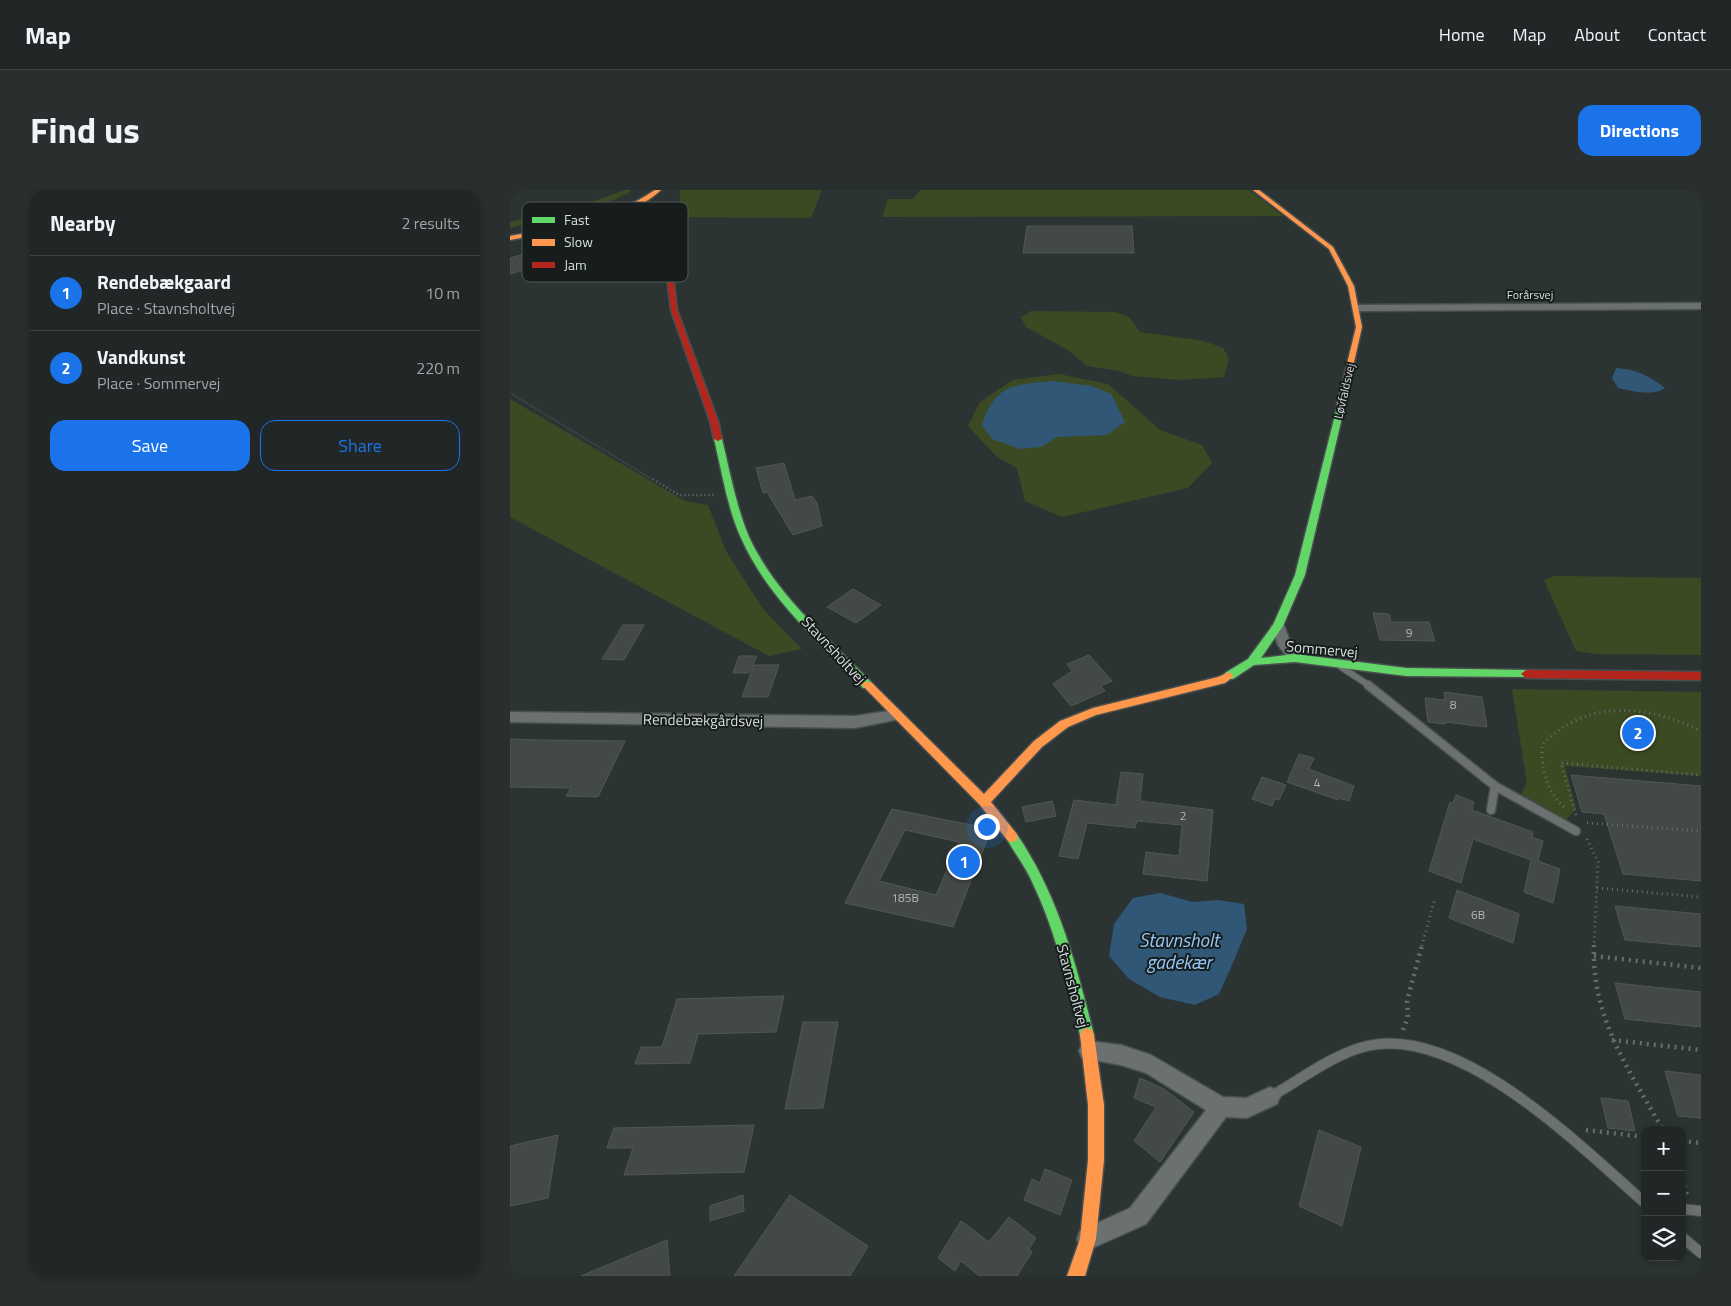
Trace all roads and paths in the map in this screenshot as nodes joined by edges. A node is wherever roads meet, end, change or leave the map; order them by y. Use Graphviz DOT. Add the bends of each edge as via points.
graph roads {
  1 [pos="648,190"];
  2 [pos="658,190"];
  3 [pos="1256,190"];
  4 [pos="631,202"];
  5 [pos="641,202"];
  6 [pos="670,282"];
  7 [pos="1701,306"];
  8 [pos="1359,308"];
  9 [pos="510,393"];
  10 [pos="731,495"];
  11 [pos="1278,626"];
  12 [pos="1295,658"];
  13 [pos="1252,662"];
  14 [pos="1337,665"];
  15 [pos="1701,676"];
  16 [pos="895,715"];
  17 [pos="510,717"];
  18 [pos="1701,731"];
  19 [pos="1701,775"];
  20 [pos="1495,786"];
  21 [pos="984,802"];
  22 [pos="1492,810"];
  23 [pos="1587,828"];
  24 [pos="1576,831"];
  25 [pos="1701,831"];
  26 [pos="1587,833"];
  27 [pos="1587,839"];
  28 [pos="1597,888"];
  29 [pos="1701,897"];
  30 [pos="1435,898"];
  31 [pos="1594,956"];
  32 [pos="1701,968"];
  33 [pos="1612,1040"];
  34 [pos="1398,1042"];
  35 [pos="1701,1050"];
  36 [pos="1089,1051"];
  37 [pos="1270,1097"];
  38 [pos="1221,1107"];
  39 [pos="1661,1126"];
  40 [pos="1566,1137"];
  41 [pos="1641,1137"];
  42 [pos="1686,1141"];
  43 [pos="1701,1143"];
  44 [pos="1641,1201"];
  45 [pos="1686,1209"];
  46 [pos="1701,1211"];
  47 [pos="1088,1239"];
  48 [pos="1686,1241"];
  49 [pos="1701,1254"];
  50 [pos="1076,1276"];
  1 -- 4 [label="street"];
  2 -- 5 [label="street"];
  3 -- 8 [label="street, Løvfaldsvej" via="1331,248"];
  6 -- 10 [label="street, Stavnsholtvej" via="674,310 714,421"];
  7 -- 8 [label="street, Forårsvej"];
  8 -- 11 [label="street, Løvfaldsvej" via="1359,327 1300,575"];
  9 -- 10 [label="path" via="679,495"];
  10 -- 16 [label="street, Stavnsholtvej" via="746,539 777,589"];
  11 -- 12 [label="street" via="1282,640"];
  11 -- 13 [label="street, Løvfaldsvej"];
  12 -- 13 [label="street, Sommervej"];
  12 -- 14 [label="street, Sommervej"];
  13 -- 21 [label="street, Sommervej" via="1221,680 1093,712 1064,724 1038,744"];
  14 -- 15 [label="street, Sommervej" via="1406,672"];
  14 -- 20 [label="lane" via="1366,682"];
  16 -- 17 [label="street, Rendebækgårdsvej" via="854,722"];
  16 -- 21 [label="street, Stavnsholtvej"];
  18 -- 19 [label="path" via="1676,719 1644,712 1607,711 1579,717 1556,730 1542,745 1541,766 1554,799 1576,818 1561,763"];
  20 -- 22 [label="lane"];
  20 -- 24 [label="lane"];
  21 -- 36 [label="street, Stavnsholtvej" via="1016,843 1043,892 1079,1002"];
  23 -- 25 [label="path" via="1582,823"];
  24 -- 27 [label="path"];
  26 -- 27 [label="path"];
  27 -- 28 [label="path" via="1598,862"];
  28 -- 29 [label="path"];
  28 -- 31 [label="path"];
  30 -- 34 [label="path" via="1407,1001 1408,1017"];
  31 -- 32 [label="path"];
  31 -- 33 [label="path" via="1598,998"];
  33 -- 35 [label="path"];
  33 -- 39 [label="path"];
  34 -- 37 [label="lane" via="1368,1046"];
  34 -- 40 [label="lane" via="1431,1050 1473,1068 1514,1093"];
  36 -- 38 [label="street" via="1120,1055 1151,1065"];
  36 -- 47 [label="street, Stavnsholtvej" via="1096,1105 1096,1160"];
  37 -- 38 [label="street" via="1247,1108"];
  38 -- 47 [label="street" via="1138,1216"];
  40 -- 41 [label="path" via="1585,1130"];
  40 -- 44 [label="lane"];
  42 -- 43 [label="path"];
  45 -- 46 [label="lane"];
  47 -- 50 [label="street, Stavnsholtvej"];
  48 -- 49 [label="lane"];
}
